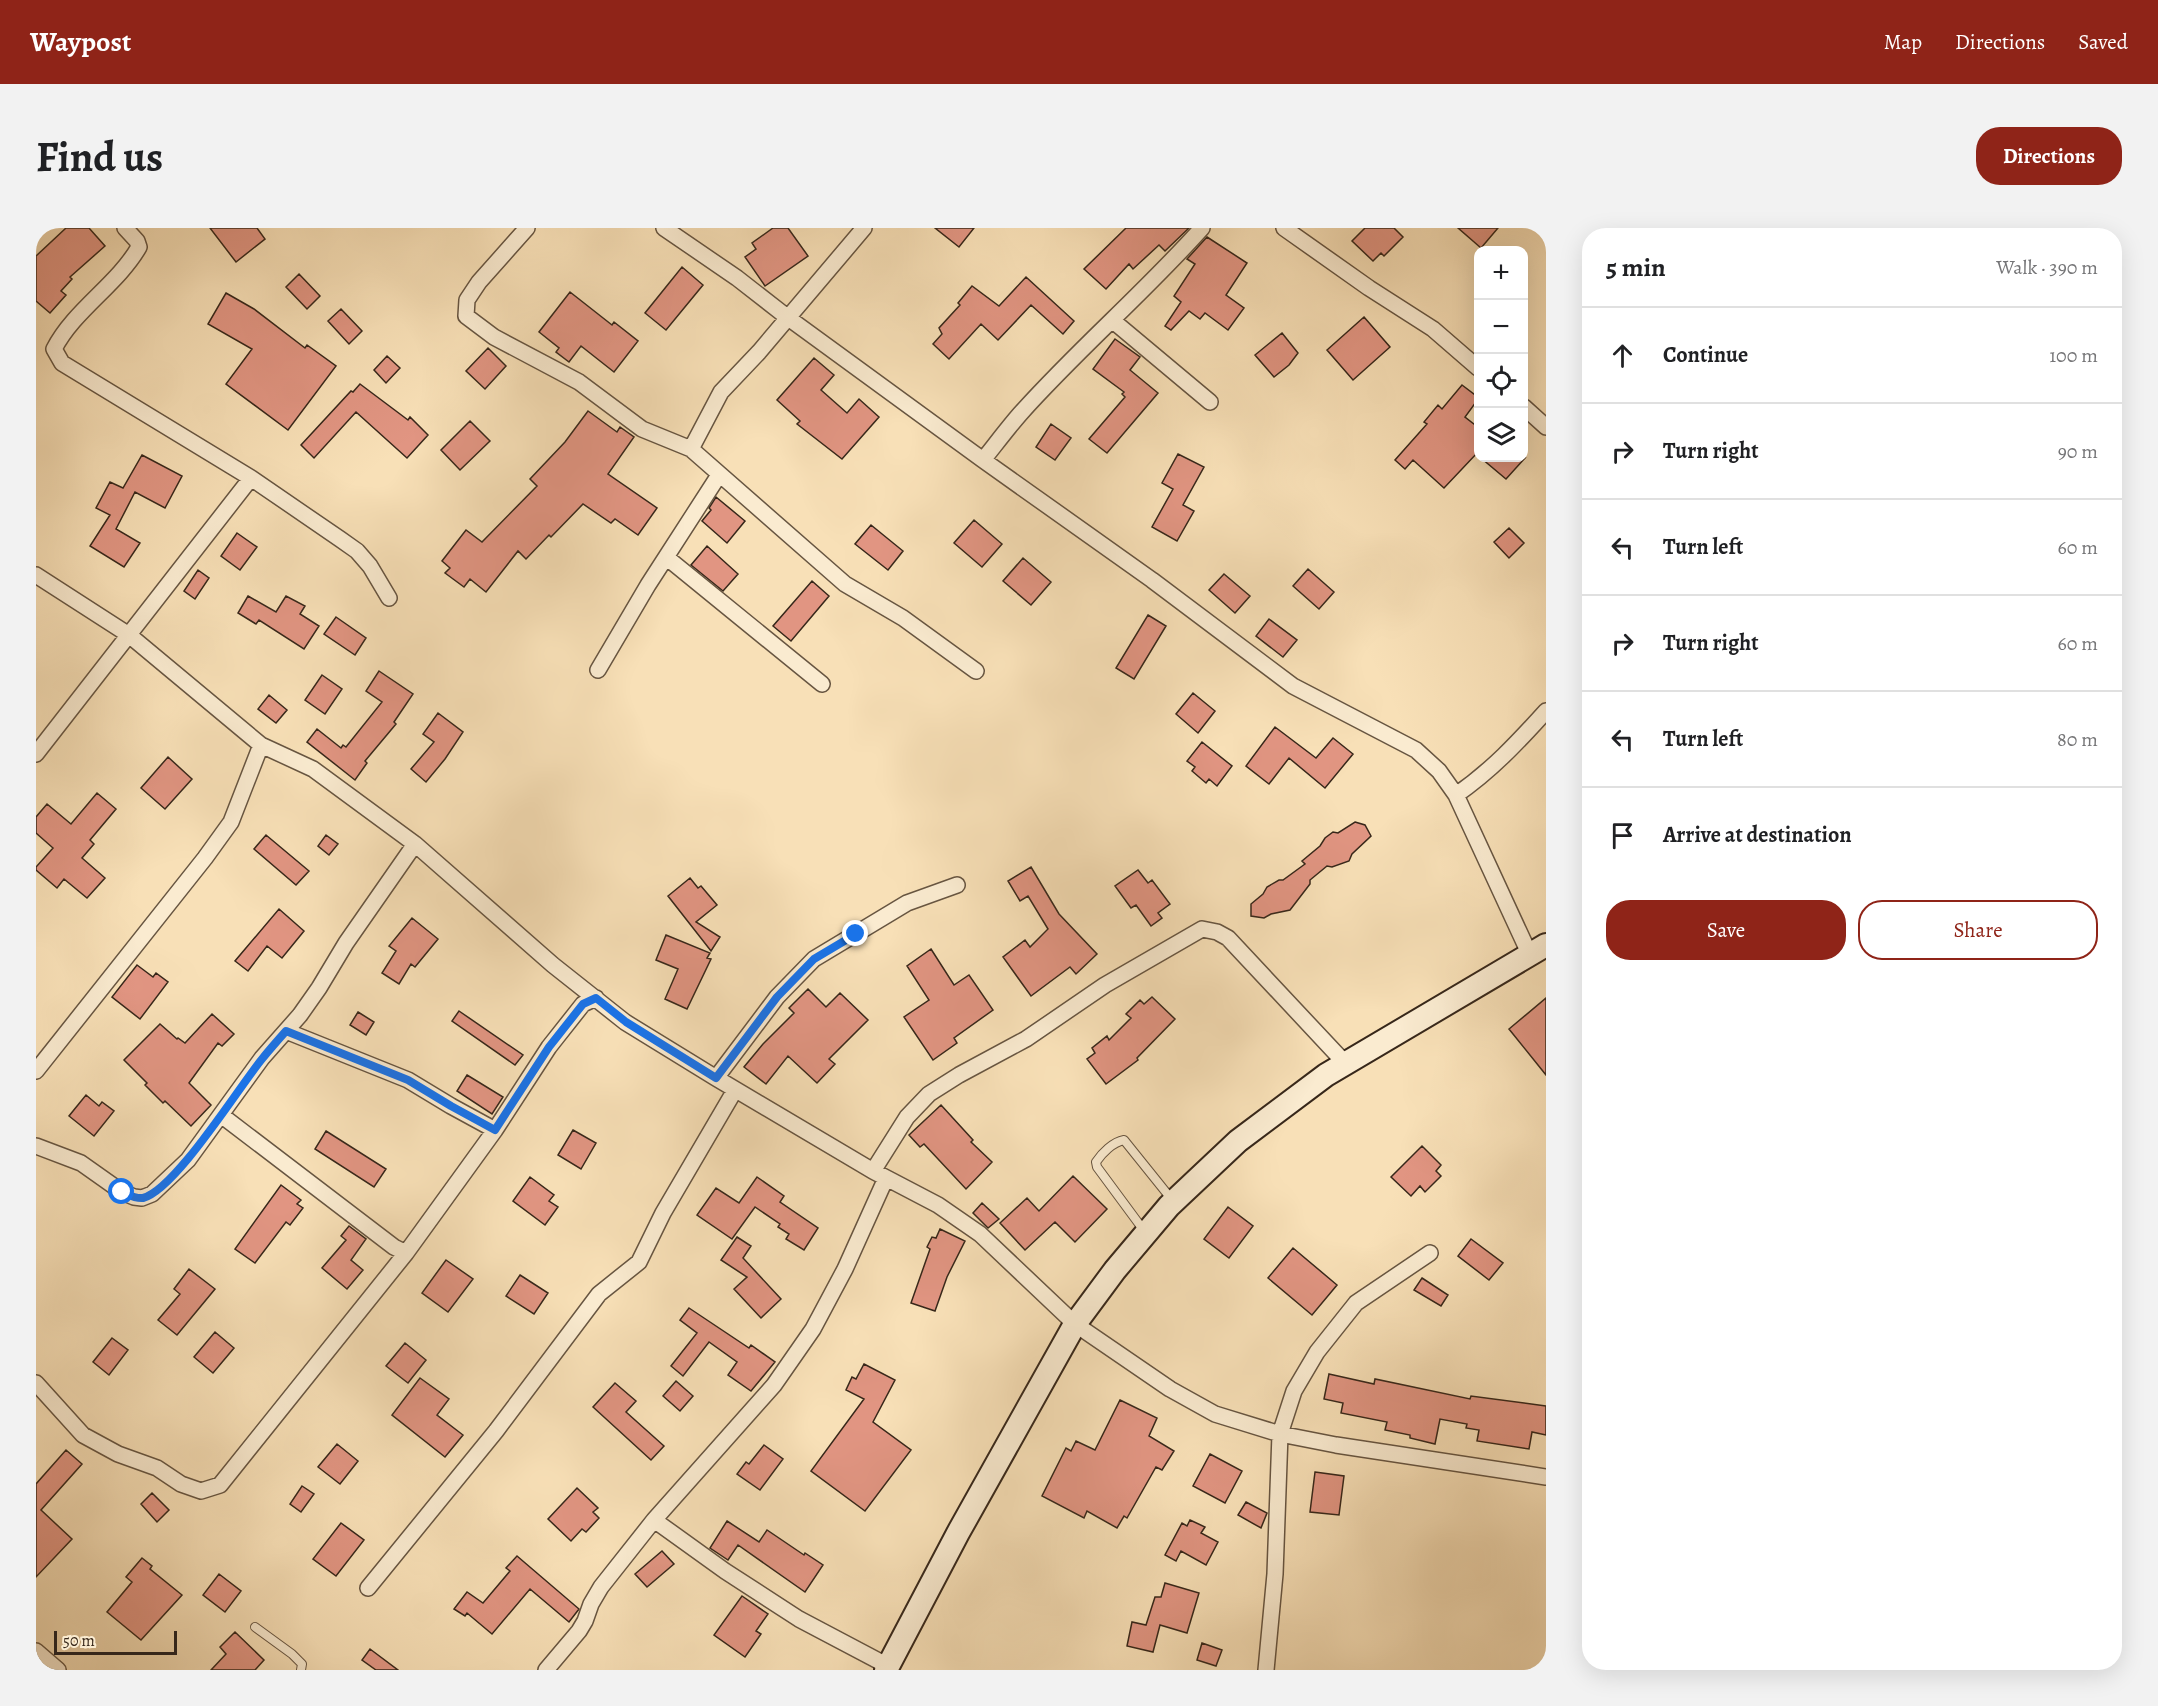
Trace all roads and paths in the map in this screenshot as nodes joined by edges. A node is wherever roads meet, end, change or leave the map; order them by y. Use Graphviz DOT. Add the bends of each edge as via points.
graph roads {
  1 [pos="125,228"];
  2 [pos="527,228"];
  3 [pos="664,228"];
  4 [pos="864,228"];
  5 [pos="1202,228"];
  6 [pos="1284,228"];
  7 [pos="787,317"];
  8 [pos="1112,320"];
  9 [pos="1474,364"];
  10 [pos="1210,402"];
  11 [pos="1525,408"];
  12 [pos="1546,427"];
  13 [pos="691,449"];
  14 [pos="983,460"];
  15 [pos="719,475"];
  16 [pos="251,477"];
  17 [pos="666,557"];
  18 [pos="36,575"];
  19 [pos="389,598"];
  20 [pos="129,635"];
  21 [pos="598,670"];
  22 [pos="976,671"];
  23 [pos="822,684"];
  24 [pos="1546,711"];
  25 [pos="261,745"];
  26 [pos="36,754"];
  27 [pos="1456,795"];
  28 [pos="415,844"];
  29 [pos="957,885"];
  30 [pos="1538,949"];
  31 [pos="596,998"];
  32 [pos="286,1031"];
  33 [pos="1345,1063"];
  34 [pos="36,1071"];
  35 [pos="716,1078"];
  36 [pos="735,1090"];
  37 [pos="221,1115"];
  38 [pos="495,1130"];
  39 [pos="36,1146"];
  40 [pos="879,1175"];
  41 [pos="1174,1202"];
  42 [pos="1146,1234"];
  43 [pos="406,1253"];
  44 [pos="1430,1253"];
  45 [pos="1075,1324"];
  46 [pos="36,1383"];
  47 [pos="1280,1434"];
  48 [pos="1546,1477"];
  49 [pos="654,1520"];
  50 [pos="368,1587"];
  51 [pos="255,1627"];
  52 [pos="36,1652"];
  53 [pos="887,1668"];
  54 [pos="58,1670"];
  55 [pos="302,1670"];
  56 [pos="546,1670"];
  57 [pos="1266,1670"];
  1 -- 16 [label="street" via="137,241 135,254 61,336 54,349 62,363"];
  2 -- 13 [label="street" via="480,282 468,300 466,316 494,337 579,382 642,429"];
  3 -- 7 [label="street"];
  4 -- 7 [label="street"];
  5 -- 8 [label="street"];
  6 -- 9 [label="street" via="1433,328"];
  7 -- 13 [label="street" via="721,392"];
  7 -- 14 [label="street"];
  8 -- 10 [label="street"];
  8 -- 14 [label="street" via="1020,414"];
  11 -- 12 [label="street"];
  13 -- 15 [label="street"];
  14 -- 27 [label="street" via="1293,686 1416,750 1439,771"];
  15 -- 17 [label="street"];
  15 -- 22 [label="street" via="845,584 903,618"];
  16 -- 19 [label="street" via="357,551"];
  16 -- 20 [label="street"];
  17 -- 21 [label="street"];
  17 -- 23 [label="street"];
  18 -- 20 [label="street"];
  20 -- 25 [label="street"];
  20 -- 26 [label="street"];
  24 -- 27 [label="street" via="1502,759"];
  25 -- 28 [label="street" via="313,769"];
  25 -- 34 [label="street" via="231,822"];
  27 -- 30 [label="street"];
  28 -- 31 [label="street"];
  28 -- 32 [label="street"];
  29 -- 35 [label="street" via="908,903 814,959 777,997"];
  30 -- 33 [label="street"];
  31 -- 35 [label="street" via="626,1022"];
  31 -- 38 [label="street" via="583,1004 549,1047"];
  32 -- 37 [label="street"];
  32 -- 38 [label="street" via="408,1080"];
  33 -- 40 [label="street" via="1228,938 1202,929 928,1095 907,1117"];
  33 -- 41 [label="street" via="1238,1141"];
  35 -- 36 [label="street"];
  36 -- 40 [label="street"];
  36 -- 50 [label="street" via="639,1262 599,1294 496,1431"];
  37 -- 39 [label="street" via="188,1160 162,1186 142,1198 122,1192 81,1163"];
  37 -- 43 [label="street"];
  38 -- 43 [label="street"];
  40 -- 45 [label="street" via="938,1204 980,1234"];
  40 -- 49 [label="street" via="845,1269 813,1329 774,1385"];
  41 -- 42 [label="street"];
  41 -- 42 [label="lane" via="1124,1140 1099,1156 1097,1167"];
  42 -- 45 [label="street"];
  43 -- 46 [label="street" via="220,1485 201,1491 181,1484 157,1468 83,1435"];
  44 -- 47 [label="street" via="1356,1303 1317,1352 1294,1390"];
  45 -- 47 [label="street" via="1170,1389 1215,1414"];
  45 -- 53 [label="street"];
  47 -- 48 [label="street"];
  47 -- 57 [label="street" via="1275,1574"];
  49 -- 53 [label="street" via="799,1619"];
  49 -- 56 [label="street" via="601,1587 579,1631"];
  51 -- 55 [label="lane" via="292,1654 302,1664"];
  52 -- 54 [label="street"];
}
